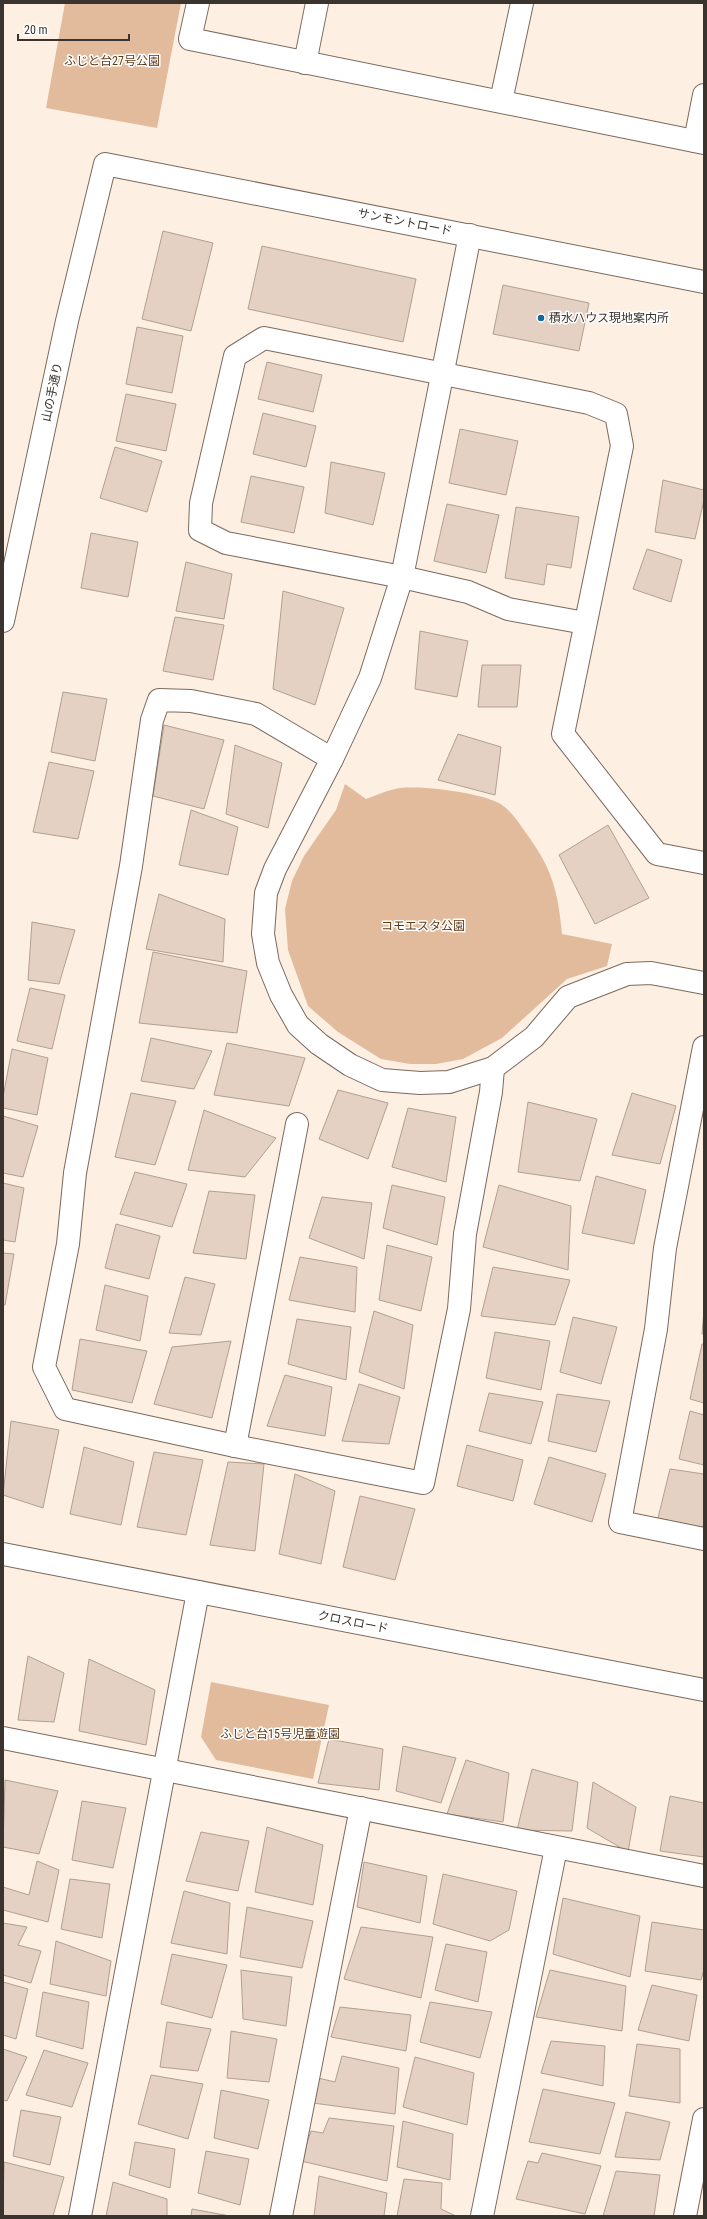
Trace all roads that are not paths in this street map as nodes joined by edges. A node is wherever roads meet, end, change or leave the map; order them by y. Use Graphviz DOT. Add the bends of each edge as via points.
graph roads {
  1 [pos="198,3"];
  2 [pos="317,3"];
  3 [pos="522,3"];
  4 [pos="305,63"];
  5 [pos="704,95"];
  6 [pos="501,101"];
  7 [pos="699,142"];
  8 [pos="105,164"];
  9 [pos="470,235"];
  10 [pos="704,282"];
  11 [pos="442,375"];
  12 [pos="402,577"];
  13 [pos="3,621"];
  14 [pos="584,623"];
  15 [pos="332,759"];
  16 [pos="704,863"];
  17 [pos="704,983"];
  18 [pos="704,1047"];
  19 [pos="493,1068"];
  20 [pos="298,1124"];
  21 [pos="235,1446"];
  22 [pos="704,1539"];
  23 [pos="3,1554"];
  24 [pos="198,1592"];
  25 [pos="704,1690"];
  26 [pos="3,1738"];
  27 [pos="164,1769"];
  28 [pos="360,1808"];
  29 [pos="556,1848"];
  30 [pos="704,1876"];
  31 [pos="704,2118"];
  32 [pos="80,2216"];
  33 [pos="281,2216"];
  34 [pos="482,2216"];
  35 [pos="685,2216"];
  1 -- 4 [label="street" via="190,39"];
  2 -- 4 [label="street"];
  3 -- 6 [label="street"];
  4 -- 6 [label="street"];
  5 -- 7 [label="street"];
  6 -- 7 [label="street"];
  8 -- 9 [label="street, サンモントロード"];
  8 -- 13 [label="street, 山の手通り" via="66,321"];
  9 -- 10 [label="street, サンモントロード"];
  9 -- 11 [label="street"];
  11 -- 12 [label="street"];
  11 -- 12 [label="street" via="264,338 235,356 201,503 200,530 226,543"];
  11 -- 14 [label="street" via="589,403 616,414 622,446"];
  12 -- 14 [label="street" via="468,592 508,609"];
  12 -- 15 [label="street" via="370,678"];
  14 -- 16 [label="street" via="563,734 657,854"];
  15 -- 19 [label="street" via="275,868 266,893 263,934 268,964 281,995 298,1025 319,1044 350,1065 382,1080 449,1082"];
  15 -- 21 [label="street" via="256,714 191,701 159,700 152,720 131,866 75,1173 68,1244 44,1367 65,1409"];
  17 -- 19 [label="street" via="651,973 627,974 568,998 534,1037"];
  18 -- 22 [label="street" via="665,1248 656,1329 620,1522"];
  19 -- 21 [label="street" via="491,1092 465,1234 459,1309 423,1482"];
  20 -- 21 [label="street"];
  23 -- 24 [label="street, クロスロード"];
  24 -- 25 [label="street, クロスロード"];
  24 -- 27 [label="street"];
  26 -- 27 [label="street"];
  27 -- 28 [label="street"];
  27 -- 32 [label="street"];
  28 -- 29 [label="street"];
  28 -- 33 [label="street"];
  29 -- 30 [label="street"];
  29 -- 34 [label="street"];
  31 -- 35 [label="street"];
}
